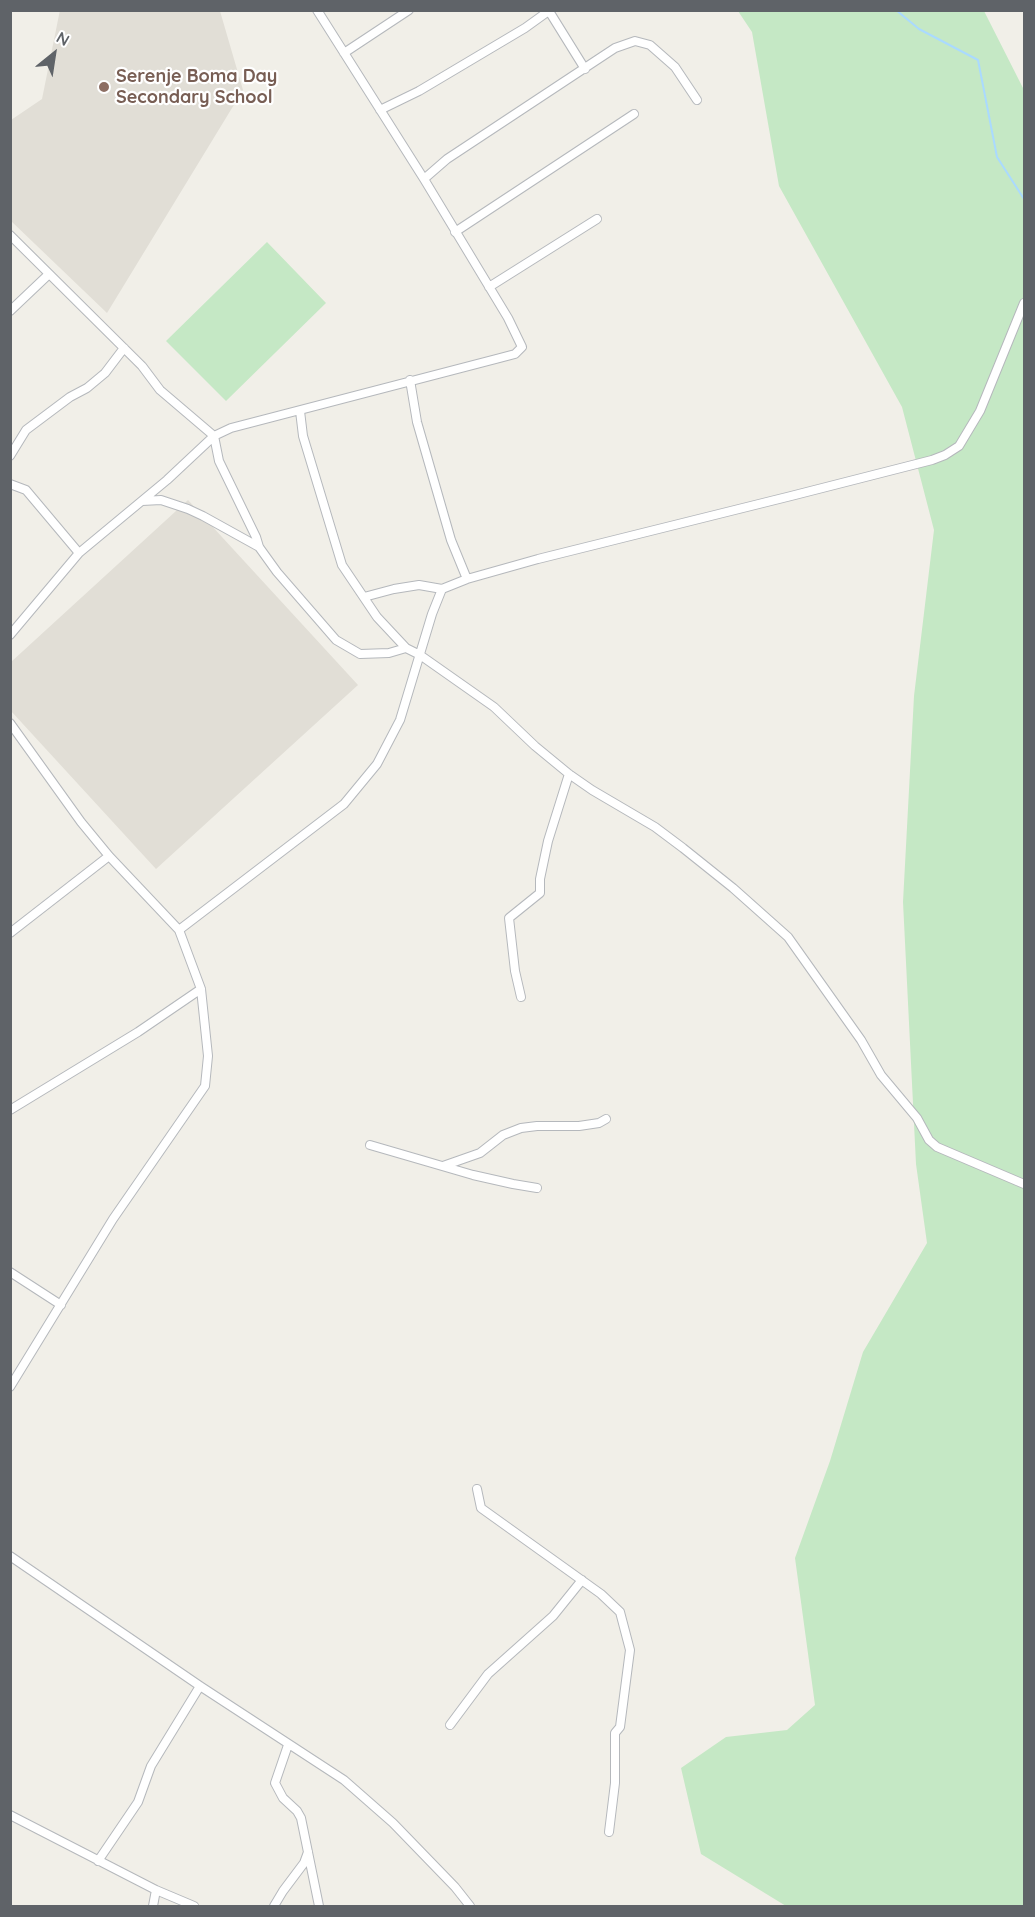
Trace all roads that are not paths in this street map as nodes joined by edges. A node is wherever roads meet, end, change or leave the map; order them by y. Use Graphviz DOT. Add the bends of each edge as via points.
graph roads {
  1 [pos="317,10"];
  2 [pos="409,10"];
  3 [pos="549,11"];
  4 [pos="344,53"];
  5 [pos="585,69"];
  6 [pos="697,100"];
  7 [pos="380,110"];
  8 [pos="634,114"];
  9 [pos="424,179"];
  10 [pos="597,219"];
  11 [pos="455,232"];
  12 [pos="10,235"];
  13 [pos="49,274"];
  14 [pos="489,287"];
  15 [pos="1024,303"];
  16 [pos="10,311"];
  17 [pos="124,348"];
  18 [pos="410,380"];
  19 [pos="300,411"];
  20 [pos="214,436"];
  21 [pos="10,456"];
  22 [pos="10,484"];
  23 [pos="142,501"];
  24 [pos="259,547"];
  25 [pos="79,553"];
  26 [pos="466,579"];
  27 [pos="442,589"];
  28 [pos="364,597"];
  29 [pos="10,635"];
  30 [pos="406,648"];
  31 [pos="420,655"];
  32 [pos="10,723"];
  33 [pos="569,774"];
  34 [pos="109,856"];
  35 [pos="179,930"];
  36 [pos="10,933"];
  37 [pos="201,989"];
  38 [pos="521,998"];
  39 [pos="10,1110"];
  40 [pos="606,1119"];
  41 [pos="370,1145"];
  42 [pos="443,1166"];
  43 [pos="1024,1184"];
  44 [pos="537,1188"];
  45 [pos="10,1272"];
  46 [pos="61,1305"];
  47 [pos="10,1387"];
  48 [pos="477,1489"];
  49 [pos="10,1556"];
  50 [pos="582,1580"];
  51 [pos="200,1686"];
  52 [pos="450,1725"];
  53 [pos="288,1744"];
  54 [pos="10,1815"];
  55 [pos="609,1832"];
  56 [pos="308,1851"];
  57 [pos="98,1861"];
  58 [pos="156,1890"];
  59 [pos="153,1906"];
  60 [pos="194,1906"];
  61 [pos="274,1906"];
  62 [pos="319,1906"];
  63 [pos="470,1906"];
  1 -- 4 [label="street"];
  2 -- 4 [label="street"];
  3 -- 5 [label="street"];
  3 -- 7 [label="street" via="419,91"];
  4 -- 7 [label="street"];
  5 -- 6 [label="street" via="615,48 635,41 650,45 675,67"];
  5 -- 9 [label="street" via="447,159"];
  7 -- 9 [label="street"];
  8 -- 11 [label="street"];
  9 -- 11 [label="street"];
  10 -- 14 [label="street"];
  11 -- 14 [label="street"];
  12 -- 13 [label="street"];
  13 -- 16 [label="street"];
  13 -- 17 [label="street"];
  14 -- 18 [label="street" via="522,347 515,354 496,360"];
  15 -- 26 [label="street" via="980,411 959,446 945,455"];
  17 -- 20 [label="street" via="160,390"];
  17 -- 21 [label="street" via="105,373 26,430"];
  18 -- 19 [label="street"];
  18 -- 26 [label="street" via="417,422"];
  19 -- 20 [label="street"];
  19 -- 28 [label="street" via="303,436 342,566"];
  20 -- 23 [label="street"];
  20 -- 24 [label="street" via="219,461"];
  22 -- 25 [label="street" via="26,490"];
  23 -- 24 [label="street" via="161,500 188,509"];
  23 -- 25 [label="street"];
  24 -- 30 [label="street" via="336,640 360,654"];
  25 -- 29 [label="street"];
  26 -- 27 [label="street"];
  27 -- 28 [label="street" via="419,585"];
  27 -- 31 [label="street"];
  28 -- 30 [label="street" via="376,617"];
  30 -- 31 [label="street"];
  31 -- 33 [label="street" via="494,707"];
  31 -- 35 [label="street" via="400,720 377,764 344,804"];
  32 -- 34 [label="street"];
  33 -- 38 [label="street" via="548,841 540,893 509,918"];
  33 -- 43 [label="street" via="655,827 788,937 929,1140"];
  34 -- 35 [label="street"];
  34 -- 36 [label="street"];
  35 -- 37 [label="street"];
  37 -- 39 [label="street"];
  37 -- 46 [label="street" via="208,1056 205,1086 113,1219"];
  40 -- 42 [label="street" via="579,1126 521,1128 503,1135 480,1153"];
  41 -- 42 [label="street"];
  42 -- 44 [label="street"];
  45 -- 46 [label="street"];
  46 -- 47 [label="street"];
  48 -- 50 [label="street" via="481,1508"];
  49 -- 51 [label="street"];
  50 -- 52 [label="street" via="553,1616 488,1674"];
  50 -- 55 [label="street" via="620,1612 630,1650 620,1727 615,1733 615,1783"];
  51 -- 53 [label="street"];
  51 -- 57 [label="street" via="151,1766 138,1802"];
  53 -- 56 [label="street" via="275,1783 301,1818"];
  53 -- 63 [label="street" via="344,1780 393,1823"];
  54 -- 57 [label="street"];
  56 -- 61 [label="street"];
  56 -- 62 [label="street"];
  57 -- 58 [label="street"];
  58 -- 59 [label="street"];
  58 -- 60 [label="street"];
}
